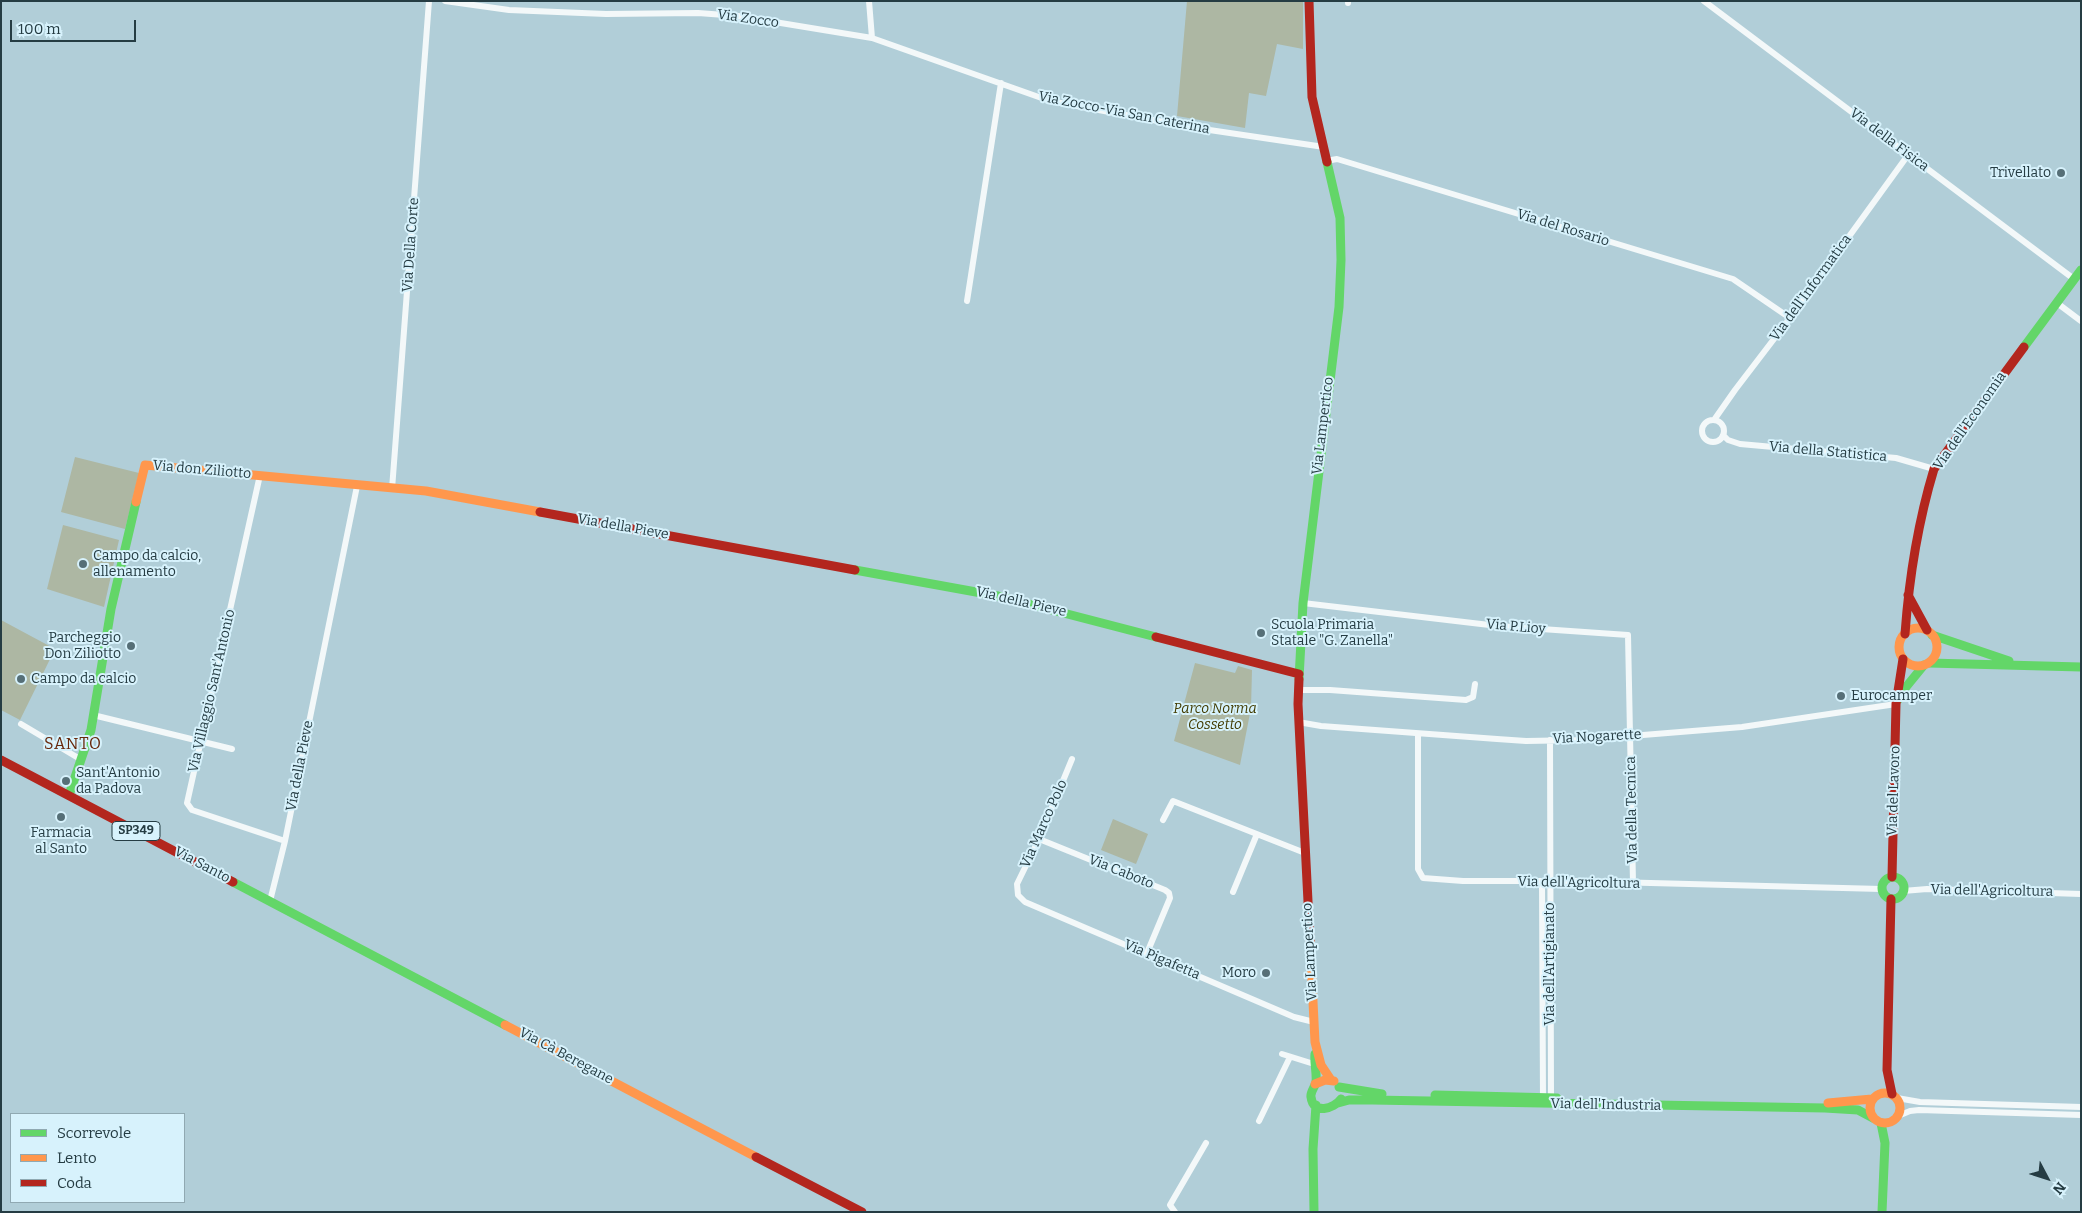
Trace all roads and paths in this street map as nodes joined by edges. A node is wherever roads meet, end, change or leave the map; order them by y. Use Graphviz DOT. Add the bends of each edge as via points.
graph roads {
  1 [pos="429,1"];
  2 [pos="445,1"];
  3 [pos="869,1"];
  4 [pos="1310,1"];
  5 [pos="1704,1"];
  6 [pos="872,38"];
  7 [pos="1001,84"];
  8 [pos="1324,148"];
  9 [pos="1908,155"];
  10 [pos="1326,162"];
  11 [pos="2081,270"];
  12 [pos="2074,279"];
  13 [pos="967,301"];
  14 [pos="2057,303"];
  15 [pos="1790,318"];
  16 [pos="2081,321"];
  17 [pos="1714,420"];
  18 [pos="1723,435"];
  19 [pos="1934,469"];
  20 [pos="260,475"];
  21 [pos="357,486"];
  22 [pos="392,488"];
  23 [pos="1908,594"];
  24 [pos="1303,602"];
  25 [pos="1929,632"];
  26 [pos="1904,634"];
  27 [pos="1903,659"];
  28 [pos="1926,664"];
  29 [pos="2017,664"];
  30 [pos="2081,667"];
  31 [pos="1299,674"];
  32 [pos="1475,684"];
  33 [pos="1298,690"];
  34 [pos="1896,704"];
  35 [pos="93,715"];
  36 [pos="1298,722"];
  37 [pos="21,724"];
  38 [pos="1418,734"];
  39 [pos="1631,737"];
  40 [pos="1550,740"];
  41 [pos="200,742"];
  42 [pos="232,749"];
  43 [pos="80,758"];
  44 [pos="1,760"];
  45 [pos="1072,760"];
  46 [pos="69,795"];
  47 [pos="1162,820"];
  48 [pos="1257,834"];
  49 [pos="1039,839"];
  50 [pos="285,841"];
  51 [pos="1305,854"];
  52 [pos="1892,877"];
  53 [pos="1546,882"];
  54 [pos="1633,883"];
  55 [pos="1016,889"];
  56 [pos="1881,889"];
  57 [pos="1903,891"];
  58 [pos="1233,892"];
  59 [pos="2081,894"];
  60 [pos="1891,900"];
  61 [pos="270,901"];
  62 [pos="1147,954"];
  63 [pos="1314,1022"];
  64 [pos="1316,1051"];
  65 [pos="1282,1054"];
  66 [pos="1290,1057"];
  67 [pos="1314,1064"];
  68 [pos="1887,1070"];
  69 [pos="1331,1080"];
  70 [pos="1316,1084"];
  71 [pos="1339,1087"];
  72 [pos="1876,1096"];
  73 [pos="1895,1096"];
  74 [pos="1547,1101"];
  75 [pos="1338,1103"];
  76 [pos="1316,1105"];
  77 [pos="2081,1107"];
  78 [pos="1329,1109"];
  79 [pos="2081,1115"];
  80 [pos="1886,1120"];
  81 [pos="1259,1121"];
  82 [pos="1314,1138"];
  83 [pos="1206,1143"];
  84 [pos="862,1212"];
  85 [pos="1175,1212"];
  86 [pos="1314,1212"];
  87 [pos="1882,1212"];
  1 -- 22 [label="street, Via Della Corte"];
  2 -- 6 [label="street, Via Zocco" via="509,10 738,16"];
  3 -- 6 [label="street"];
  4 -- 8 [label="street, Via Lampertico" via="1312,97"];
  5 -- 9 [label="street, Via della Fisica"];
  6 -- 7 [label="street, Via Zocco-Via San Caterina"];
  7 -- 8 [label="street, Via Zocco-Via San Caterina" via="1050,101"];
  7 -- 13 [label="street"];
  8 -- 10 [label="street, Via Lampertico"];
  9 -- 12 [label="street, Via della Fisica"];
  9 -- 15 [label="street, Via dell'Informatica"];
  10 -- 15 [label="street, Via del Rosario" via="1337,159 1733,280"];
  10 -- 24 [label="street, Via Lampertico" via="1340,218 1342,260"];
  11 -- 12 [label="street, Via dell'Economia"];
  12 -- 14 [label="street, Via dell'Economia"];
  14 -- 16 [label="street"];
  14 -- 19 [label="street, Via dell'Economia"];
  15 -- 17 [label="street, Via dell'Informatica"];
  17 -- 18 [label="street" via="1722,425"];
  17 -- 18 [label="street, Via della Statistica" via="1703,427 1704,436 1712,442"];
  18 -- 19 [label="street, Via della Statistica" via="1740,444 1896,458"];
  19 -- 23 [label="street, Via dell'Economia"];
  20 -- 21 [label="street, Via don Ziliotto"];
  20 -- 35 [label="street, Via don Ziliotto" via="145,465 111,609"];
  20 -- 41 [label="street, Via Villaggio Sant'Antonio"];
  21 -- 22 [label="street, Via della Pieve"];
  21 -- 50 [label="street, Via della Pieve"];
  22 -- 31 [label="street, Via della Pieve" via="426,491 998,596"];
  23 -- 25 [label="street"];
  23 -- 26 [label="street, Via dell'Economia"];
  24 -- 31 [label="street, Via Lampertico"];
  24 -- 39 [label="street, Via P.Lioy" via="1498,626 1628,636"];
  25 -- 26 [label="street" via="1915,628"];
  25 -- 28 [label="street" via="1937,646 1933,658"];
  25 -- 29 [label="street"];
  26 -- 27 [label="street" via="1899,648"];
  27 -- 28 [label="street" via="1912,665"];
  27 -- 34 [label="street, Via del Lavoro"];
  28 -- 29 [label="street"];
  28 -- 34 [label="street"];
  29 -- 30 [label="street"];
  31 -- 33 [label="street, Via Lampertico"];
  32 -- 33 [label="street" via="1473,698 1466,700"];
  33 -- 36 [label="street, Via Lampertico"];
  34 -- 39 [label="street, Via Nogarette" via="1742,727"];
  34 -- 52 [label="street, Via del Lavoro"];
  35 -- 41 [label="street"];
  35 -- 43 [label="street, Via don Ziliotto"];
  36 -- 38 [label="street, Via Nogarette"];
  36 -- 51 [label="street, Via Lampertico"];
  37 -- 43 [label="street"];
  38 -- 40 [label="street, Via Nogarette"];
  38 -- 53 [label="street, Via dell'Agricoltura" via="1418,869 1423,878"];
  39 -- 40 [label="street, Via Nogarette"];
  39 -- 54 [label="street, Via della Tecnica"];
  40 -- 53 [label="street, Via dell'Artigianato"];
  41 -- 42 [label="street"];
  41 -- 50 [label="street, Via Villaggio Sant'Antonio" via="187,803 192,810"];
  43 -- 46 [label="street, Via don Ziliotto"];
  44 -- 46 [label="street, Via Santo / SP349"];
  45 -- 49 [label="street, Via Marco Polo"];
  46 -- 61 [label="street, Via Santo / SP349"];
  47 -- 48 [label="street" via="1173,801"];
  48 -- 51 [label="street"];
  48 -- 58 [label="street"];
  49 -- 55 [label="street, Via Marco Polo"];
  49 -- 62 [label="street, Via Caboto" via="1169,893 1170,898"];
  50 -- 61 [label="street, Via della Pieve"];
  51 -- 63 [label="street, Via Lampertico"];
  52 -- 56 [label="street" via="1885,880"];
  52 -- 57 [label="street" via="1901,881"];
  53 -- 54 [label="street, Via dell'Agricoltura"];
  53 -- 74 [label="street, Via dell'Artigianato"];
  54 -- 56 [label="street, Via dell'Agricoltura"];
  55 -- 62 [label="street, Via Pigafetta" via="1026,902"];
  56 -- 60 [label="street"];
  57 -- 59 [label="street, Via dell'Agricoltura"];
  57 -- 60 [label="street" via="1898,898"];
  60 -- 68 [label="street"];
  61 -- 84 [label="street, Via Cà Beregane / SP349"];
  62 -- 63 [label="street, Via Pigafetta" via="1294,1017"];
  63 -- 64 [label="street, Via Lampertico"];
  64 -- 67 [label="street, Via Lampertico"];
  64 -- 69 [label="street, Via Lampertico"];
  65 -- 66 [label="street"];
  66 -- 67 [label="street"];
  66 -- 81 [label="street"];
  67 -- 70 [label="street, Via Lampertico"];
  68 -- 72 [label="street"];
  68 -- 73 [label="street"];
  69 -- 70 [label="street"];
  69 -- 71 [label="street, Via Lampertico"];
  70 -- 76 [label="street, Via Lampertico" via="1311,1097"];
  71 -- 74 [label="street, Via dell'Industria" via="1372,1094"];
  71 -- 75 [label="street"];
  72 -- 73 [label="street, Via dell'Industria"];
  72 -- 74 [label="street, Via dell'Industria" via="1832,1103"];
  72 -- 80 [label="street" via="1870,1108"];
  73 -- 77 [label="street, Via dell'Industria" via="1920,1102"];
  73 -- 80 [label="street" via="1900,1107"];
  74 -- 75 [label="street, Via dell'Industria" via="1349,1100"];
  74 -- 80 [label="street, Via dell'Industria" via="1825,1108 1858,1110"];
  75 -- 78 [label="street, Via Lampertico"];
  76 -- 78 [label="street"];
  76 -- 82 [label="street, Via Lampertico"];
  78 -- 82 [label="street, Via Lampertico" via="1323,1115"];
  79 -- 80 [label="street" via="1919,1110"];
  80 -- 87 [label="street"];
  82 -- 86 [label="street, Via Lampertico"];
  83 -- 85 [label="street" via="1170,1205"];
}
